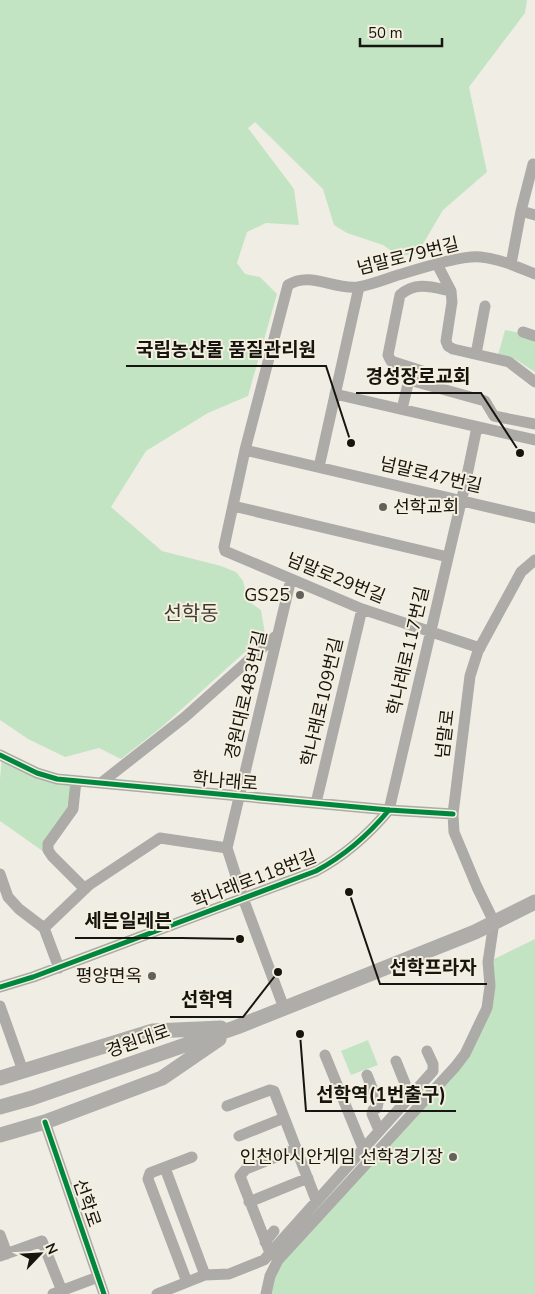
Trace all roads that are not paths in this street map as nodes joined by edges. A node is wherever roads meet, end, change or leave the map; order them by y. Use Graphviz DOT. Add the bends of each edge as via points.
graph roads {
  1 [pos="533,164"];
  2 [pos="521,211"];
  3 [pos="535,215"];
  4 [pos="436,264"];
  5 [pos="511,264"];
  6 [pos="535,274"];
  7 [pos="288,285"];
  8 [pos="359,287"];
  9 [pos="451,291"];
  10 [pos="485,306"];
  11 [pos="522,332"];
  12 [pos="535,336"];
  13 [pos="476,354"];
  14 [pos="425,372"];
  15 [pos="535,382"];
  16 [pos="335,394"];
  17 [pos="402,410"];
  18 [pos="535,424"];
  19 [pos="477,427"];
  20 [pos="535,440"];
  21 [pos="245,450"];
  22 [pos="319,467"];
  23 [pos="461,500"];
  24 [pos="233,506"];
  25 [pos="534,514"];
  26 [pos="448,557"];
  27 [pos="535,560"];
  28 [pos="291,579"];
  29 [pos="362,609"];
  30 [pos="430,631"];
  31 [pos="278,634"];
  32 [pos="480,648"];
  33 [pos="0,755"];
  34 [pos="76,781"];
  35 [pos="101,783"];
  36 [pos="240,796"];
  37 [pos="316,803"];
  38 [pos="389,810"];
  39 [pos="453,814"];
  40 [pos="227,848"];
  41 [pos="0,874"];
  42 [pos="85,890"];
  43 [pos="243,898"];
  44 [pos="535,902"];
  45 [pos="494,922"];
  46 [pos="44,928"];
  47 [pos="59,968"];
  48 [pos="0,988"];
  49 [pos="0,1006"];
  50 [pos="284,1008"];
  51 [pos="237,1027"];
  52 [pos="427,1051"];
  53 [pos="325,1055"];
  54 [pos="396,1062"];
  55 [pos="23,1071"];
  56 [pos="367,1075"];
  57 [pos="0,1078"];
  58 [pos="410,1096"];
  59 [pos="227,1106"];
  60 [pos="0,1107"];
  61 [pos="284,1118"];
  62 [pos="45,1122"];
  63 [pos="379,1130"];
  64 [pos="0,1135"];
  65 [pos="239,1136"];
  66 [pos="363,1148"];
  67 [pos="296,1149"];
  68 [pos="192,1157"];
  69 [pos="165,1168"];
  70 [pos="308,1178"];
  71 [pos="316,1200"];
  72 [pos="249,1202"];
  73 [pos="274,1231"];
  74 [pos="0,1235"];
  75 [pos="265,1242"];
  76 [pos="270,1253"];
  77 [pos="3,1255"];
  78 [pos="205,1275"];
  79 [pos="98,1277"];
  80 [pos="187,1282"];
  81 [pos="66,1291"];
  82 [pos="170,1292"];
  83 [pos="104,1294"];
  84 [pos="157,1294"];
  85 [pos="266,1294"];
  1 -- 2 [label="street"];
  2 -- 3 [label="street"];
  2 -- 5 [label="street"];
  4 -- 5 [label="street, 넘말로79번길" via="479,257"];
  4 -- 8 [label="street, 넘말로79번길"];
  4 -- 9 [label="street"];
  5 -- 6 [label="street, 넘말로79번길"];
  7 -- 8 [label="street, 넘말로79번길" via="309,278 342,287"];
  7 -- 21 [label="street, 넘말로29번길"];
  8 -- 16 [label="street"];
  9 -- 13 [label="street" via="446,341 453,349"];
  9 -- 14 [label="street" via="423,285 407,289 400,295 388,355 392,361"];
  10 -- 13 [label="street"];
  11 -- 12 [label="street"];
  13 -- 15 [label="street" via="509,362"];
  16 -- 17 [label="street"];
  16 -- 22 [label="street"];
  17 -- 18 [label="street" via="408,384 413,381 484,401 494,416"];
  17 -- 19 [label="street"];
  19 -- 20 [label="street"];
  19 -- 23 [label="street, 학나래로117번길"];
  21 -- 22 [label="street, 넘말로47번길"];
  21 -- 24 [label="street, 넘말로29번길"];
  22 -- 23 [label="street, 넘말로47번길"];
  23 -- 25 [label="street, 넘말로47번길"];
  23 -- 26 [label="street, 학나래로117번길"];
  24 -- 26 [label="street"];
  24 -- 28 [label="street, 넘말로29번길" via="225,551"];
  26 -- 30 [label="street, 학나래로117번길"];
  27 -- 32 [label="street, 넘말로" via="521,572"];
  28 -- 29 [label="street, 넘말로29번길"];
  28 -- 31 [label="street, 경원대로483번길"];
  29 -- 30 [label="street, 넘말로29번길"];
  29 -- 37 [label="street, 학나래로109번길"];
  30 -- 32 [label="street, 넘말로29번길"];
  30 -- 38 [label="street, 학나래로117번길"];
  31 -- 35 [label="street" via="184,717"];
  31 -- 36 [label="street, 경원대로483번길"];
  32 -- 39 [label="street, 넘말로" via="470,676"];
  33 -- 34 [label="street, 학나래로" via="46,776"];
  34 -- 35 [label="street, 학나래로"];
  34 -- 42 [label="street" via="73,809 48,844 48,850"];
  35 -- 36 [label="street, 학나래로"];
  36 -- 37 [label="street, 학나래로"];
  36 -- 40 [label="street, 경원대로483번길"];
  37 -- 38 [label="street, 학나래로"];
  38 -- 39 [label="street, 학나래로"];
  38 -- 43 [label="street, 학나래로118번길" via="372,830 328,865"];
  39 -- 45 [label="street, 넘말로" via="454,832"];
  40 -- 42 [label="street" via="160,838"];
  40 -- 43 [label="street"];
  41 -- 46 [label="street" via="8,897"];
  42 -- 46 [label="street"];
  43 -- 47 [label="street, 학나래로118번길"];
  43 -- 50 [label="street"];
  44 -- 45 [label="main road, 경원대로"];
  45 -- 50 [label="main road, 경원대로"];
  45 -- 85 [label="street" via="488,962 490,986 487,1008 465,1054 278,1260"];
  46 -- 47 [label="street"];
  47 -- 48 [label="street, 학나래로118번길"];
  49 -- 55 [label="street"];
  50 -- 51 [label="main road, 경원대로"];
  51 -- 55 [label="main road" via="153,1031"];
  51 -- 60 [label="main road, 경원대로"];
  51 -- 62 [label="main road" via="162,1078"];
  52 -- 58 [label="street" via="433,1070"];
  53 -- 66 [label="street"];
  54 -- 58 [label="street"];
  55 -- 57 [label="main road"];
  56 -- 63 [label="street" via="378,1103 372,1114"];
  58 -- 63 [label="street"];
  59 -- 61 [label="street" via="270,1090 274,1091"];
  61 -- 65 [label="street"];
  61 -- 67 [label="street"];
  62 -- 64 [label="main road"];
  62 -- 79 [label="street, 선학로"];
  63 -- 66 [label="street"];
  66 -- 71 [label="street"];
  67 -- 70 [label="street"];
  67 -- 72 [label="street" via="246,1170 240,1176"];
  68 -- 69 [label="street"];
  69 -- 78 [label="street"];
  69 -- 80 [label="street" via="150,1173 148,1179"];
  70 -- 71 [label="street"];
  70 -- 72 [label="street"];
  71 -- 76 [label="street"];
  72 -- 75 [label="street"];
  73 -- 75 [label="street"];
  74 -- 77 [label="street"];
  75 -- 76 [label="street"];
  76 -- 78 [label="street" via="264,1260 229,1274"];
  77 -- 81 [label="street" via="42,1241"];
  78 -- 80 [label="street"];
  79 -- 81 [label="street"];
  79 -- 83 [label="street, 선학로"];
  80 -- 82 [label="street"];
  82 -- 84 [label="street"];
}
